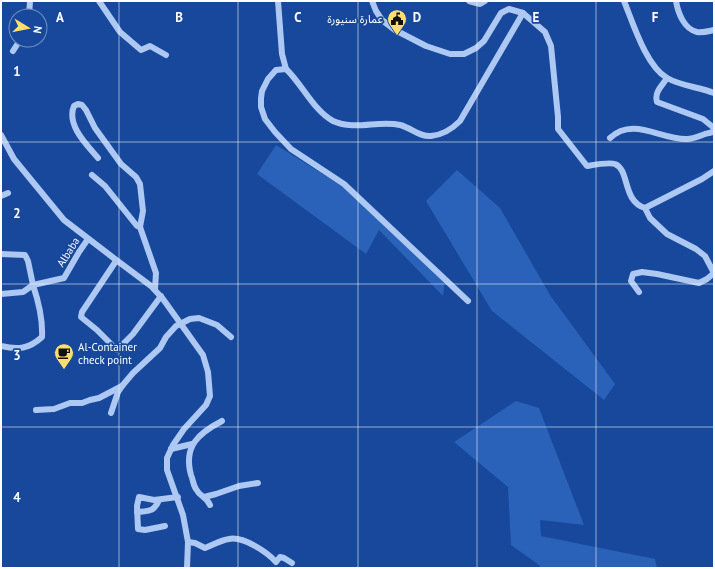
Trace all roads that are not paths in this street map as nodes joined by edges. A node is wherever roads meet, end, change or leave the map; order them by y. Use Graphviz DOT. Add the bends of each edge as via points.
graph roads {
  1 [pos="99,1"];
  2 [pos="278,1"];
  3 [pos="372,1"];
  4 [pos="469,1"];
  5 [pos="485,1"];
  6 [pos="624,1"];
  7 [pos="676,1"];
  8 [pos="523,13"];
  9 [pos="714,30"];
  10 [pos="166,55"];
  11 [pos="286,69"];
  12 [pos="667,78"];
  13 [pos="714,94"];
  14 [pos="714,128"];
  15 [pos="714,131"];
  16 [pos="1,135"];
  17 [pos="610,138"];
  18 [pos="98,158"];
  19 [pos="714,171"];
  20 [pos="92,175"];
  21 [pos="8,193"];
  22 [pos="1,196"];
  23 [pos="645,208"];
  24 [pos="140,227"];
  25 [pos="88,239"];
  26 [pos="1,254"];
  27 [pos="116,261"];
  28 [pos="714,273"];
  29 [pos="33,285"];
  30 [pos="155,289"];
  31 [pos="639,292"];
  32 [pos="1,294"];
  33 [pos="160,296"];
  34 [pos="468,301"];
  35 [pos="182,323"];
  36 [pos="231,337"];
  37 [pos="1,346"];
  38 [pos="122,386"];
  39 [pos="36,410"];
  40 [pos="111,414"];
  41 [pos="222,421"];
  42 [pos="192,444"];
  43 [pos="171,449"];
  44 [pos="258,483"];
  45 [pos="178,497"];
  46 [pos="204,497"];
  47 [pos="159,500"];
  48 [pos="210,505"];
  49 [pos="137,512"];
  50 [pos="165,526"];
  51 [pos="188,542"];
  52 [pos="292,564"];
  53 [pos="187,568"];
  1 -- 10 [label="street" via="120,32 141,50 150,46"];
  2 -- 11 [label="street" via="282,54"];
  3 -- 8 [label="street" via="382,20 395,30 426,46 450,54 464,54 476,48 484,41 501,13 509,10"];
  4 -- 5 [label="street" via="480,4"];
  6 -- 12 [label="street" via="647,56"];
  7 -- 9 [label="street" via="680,16 686,25 697,32"];
  8 -- 11 [label="street" via="460,121 443,133 431,136 421,136 413,129 399,125 363,126 333,121 320,110"];
  8 -- 23 [label="street" via="544,32 551,46 558,129 587,166 613,163 619,166 632,199"];
  11 -- 34 [label="street" via="276,70 268,78 262,91 261,107 265,119 275,132 292,149 344,184"];
  12 -- 13 [label="street"];
  12 -- 14 [label="street" via="658,90 657,102 703,119"];
  15 -- 17 [label="street" via="687,139 644,130 625,130 614,133"];
  16 -- 25 [label="street, Albaba" via="14,159 64,220"];
  18 -- 24 [label="street" via="79,136 73,120 72,111 78,104 86,110 95,128 121,164 140,184 143,211"];
  19 -- 23 [label="street"];
  20 -- 24 [label="street" via="105,186"];
  21 -- 22 [label="street"];
  23 -- 28 [label="street" via="650,218 667,234 705,256"];
  24 -- 30 [label="street" via="156,273"];
  25 -- 27 [label="street"];
  25 -- 29 [label="street, Albaba" via="64,278"];
  26 -- 29 [label="street" via="25,256"];
  27 -- 30 [label="street"];
  27 -- 33 [label="street" via="81,317 117,350 134,334"];
  28 -- 31 [label="street" via="699,283 657,274 633,274 631,281"];
  29 -- 32 [label="street, Albaba" via="24,292"];
  29 -- 37 [label="street" via="41,312 42,337 34,345 24,348 11,349"];
  30 -- 33 [label="street"];
  33 -- 35 [label="street"];
  35 -- 36 [label="street" via="199,318 217,325"];
  35 -- 38 [label="street" via="176,326 160,348"];
  35 -- 43 [label="street" via="203,355 208,372 210,396 206,405 184,429"];
  38 -- 39 [label="street" via="99,398 82,403"];
  38 -- 40 [label="street"];
  41 -- 42 [label="street"];
  42 -- 43 [label="street"];
  42 -- 46 [label="street" via="190,470 195,489"];
  43 -- 45 [label="street" via="167,458 167,470"];
  44 -- 46 [label="street"];
  45 -- 47 [label="street"];
  45 -- 51 [label="street"];
  46 -- 48 [label="street"];
  47 -- 49 [label="street" via="156,508 151,511"];
  47 -- 49 [label="street" via="138,497"];
  49 -- 50 [label="street" via="138,529"];
  51 -- 52 [label="street" via="205,548 230,539 240,540 260,549 276,562 280,557"];
  51 -- 53 [label="street"];
}
